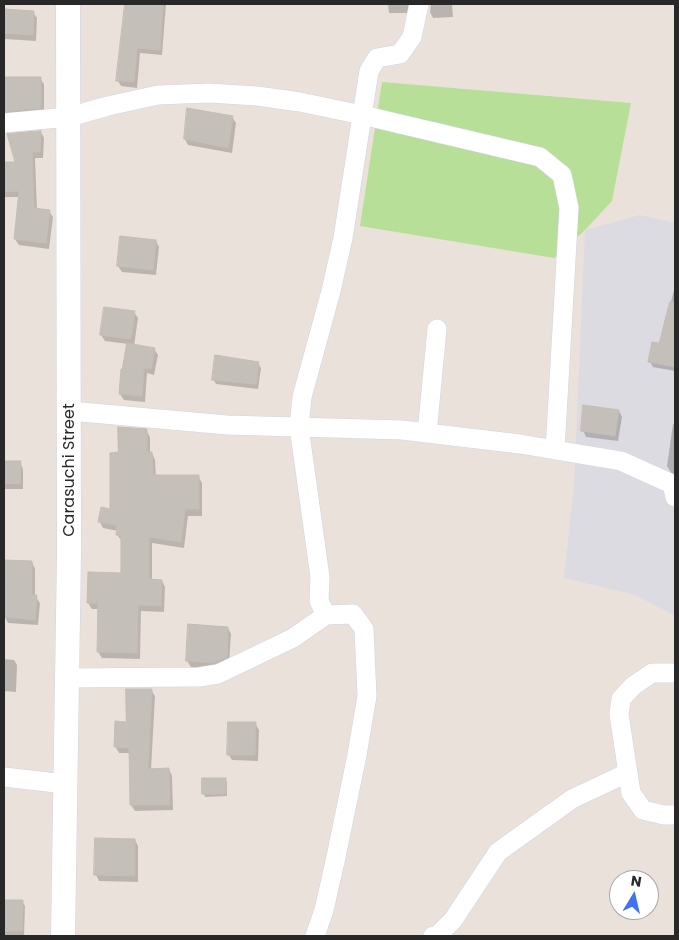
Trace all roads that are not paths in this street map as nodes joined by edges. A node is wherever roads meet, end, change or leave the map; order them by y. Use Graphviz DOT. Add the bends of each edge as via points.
graph roads {
  1 [pos="68,4"];
  2 [pos="419,4"];
  3 [pos="362,115"];
  4 [pos="69,116"];
  5 [pos="4,124"];
  6 [pos="436,329"];
  7 [pos="70,411"];
  8 [pos="299,427"];
  9 [pos="427,432"];
  10 [pos="555,450"];
  11 [pos="675,497"];
  12 [pos="326,615"];
  13 [pos="675,670"];
  14 [pos="68,678"];
  15 [pos="627,773"];
  16 [pos="4,777"];
  17 [pos="65,784"];
  18 [pos="675,815"];
  19 [pos="63,936"];
  20 [pos="315,936"];
  21 [pos="433,936"];
  1 -- 4 [label="street, Carasuchi Street"];
  2 -- 3 [label="street" via="412,37 400,54 377,58 369,70"];
  3 -- 4 [label="street" via="257,96 209,93 158,95"];
  3 -- 8 [label="street" via="344,238 302,397"];
  3 -- 10 [label="street" via="540,157 562,175 569,208"];
  4 -- 5 [label="street"];
  4 -- 7 [label="street, Carasuchi Street"];
  6 -- 9 [label="street"];
  7 -- 8 [label="street" via="227,425"];
  7 -- 14 [label="street, Carasuchi Street"];
  8 -- 9 [label="street"];
  8 -- 12 [label="street" via="320,577 320,601"];
  9 -- 10 [label="street"];
  10 -- 11 [label="street" via="621,461 672,484"];
  12 -- 14 [label="street" via="293,638 218,674"];
  12 -- 20 [label="street" via="353,614 364,628 367,696 338,848"];
  13 -- 15 [label="street" via="652,673 621,699 619,714"];
  14 -- 17 [label="street, Carasuchi Street"];
  15 -- 18 [label="street" via="631,793 643,810"];
  15 -- 21 [label="street" via="572,799 498,852 453,920 438,936"];
  16 -- 17 [label="street"];
  17 -- 19 [label="street, Carasuchi Street"];
}
